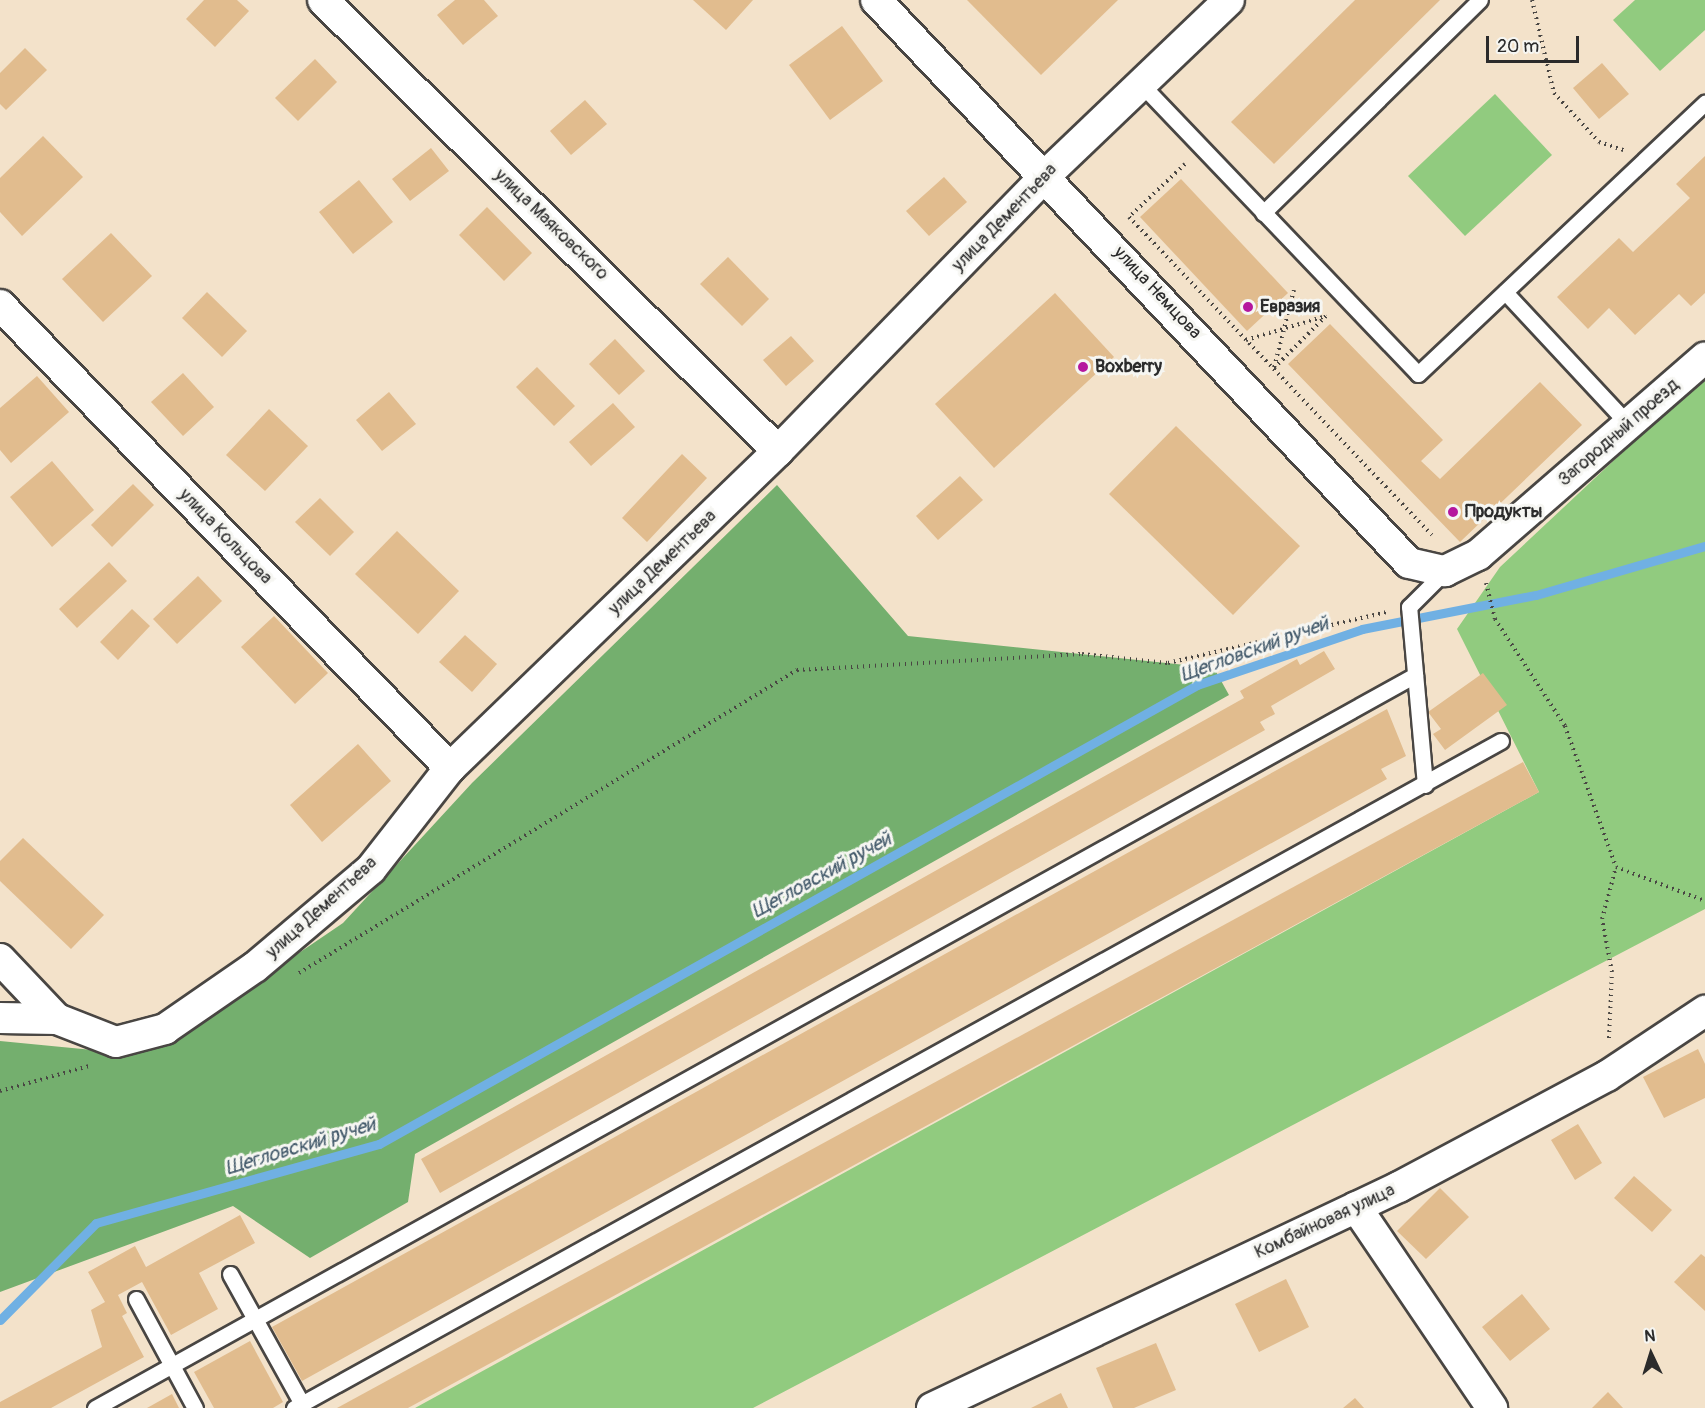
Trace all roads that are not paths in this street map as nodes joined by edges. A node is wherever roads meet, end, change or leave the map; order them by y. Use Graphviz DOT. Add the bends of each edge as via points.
graph roads {
  1 [pos="323,0"];
  2 [pos="876,0"];
  3 [pos="1229,0"];
  4 [pos="1480,0"];
  5 [pos="1141,84"];
  6 [pos="1705,103"];
  7 [pos="1046,175"];
  8 [pos="1263,213"];
  9 [pos="1505,292"];
  10 [pos="0,305"];
  11 [pos="1705,358"];
  12 [pos="1629,425"];
  13 [pos="778,451"];
  14 [pos="1452,567"];
  15 [pos="1415,675"];
  16 [pos="1501,741"];
  17 [pos="450,768"];
  18 [pos="1425,785"];
  19 [pos="0,959"];
  20 [pos="1705,1011"];
  21 [pos="0,1018"];
  22 [pos="57,1019"];
  23 [pos="1356,1207"];
  24 [pos="230,1274"];
  25 [pos="136,1299"];
  26 [pos="255,1319"];
  27 [pos="172,1365"];
  28 [pos="1479,1404"];
  29 [pos="298,1406"];
  30 [pos="95,1408"];
  31 [pos="195,1408"];
  32 [pos="932,1408"];
  1 -- 13 [label="street, улица Маяковского"];
  2 -- 7 [label="street, улица Немцова"];
  3 -- 5 [label="street, улица Дементьева"];
  4 -- 8 [label="lane"];
  5 -- 7 [label="street, улица Дементьева"];
  5 -- 8 [label="lane"];
  6 -- 9 [label="lane"];
  7 -- 13 [label="street, улица Дементьева"];
  7 -- 14 [label="street, улица Немцова" via="1409,563"];
  8 -- 9 [label="lane" via="1418,374"];
  9 -- 12 [label="lane"];
  10 -- 17 [label="street, улица Кольцова"];
  11 -- 12 [label="street, Загородный проезд"];
  12 -- 14 [label="street, Загородный проезд" via="1478,555"];
  13 -- 17 [label="street, улица Дементьева"];
  14 -- 15 [label="lane" via="1409,608"];
  15 -- 18 [label="lane"];
  15 -- 26 [label="lane"];
  16 -- 18 [label="lane"];
  17 -- 22 [label="street, улица Дементьева" via="371,868 255,967 165,1029 116,1042"];
  18 -- 29 [label="lane"];
  19 -- 22 [label="street"];
  20 -- 23 [label="street, Комбайновая улица" via="1607,1076"];
  21 -- 22 [label="street"];
  23 -- 28 [label="street"];
  23 -- 32 [label="street, Комбайновая улица"];
  24 -- 26 [label="lane"];
  25 -- 27 [label="lane"];
  26 -- 27 [label="lane"];
  26 -- 29 [label="lane"];
  27 -- 30 [label="lane"];
  27 -- 31 [label="lane"];
}
